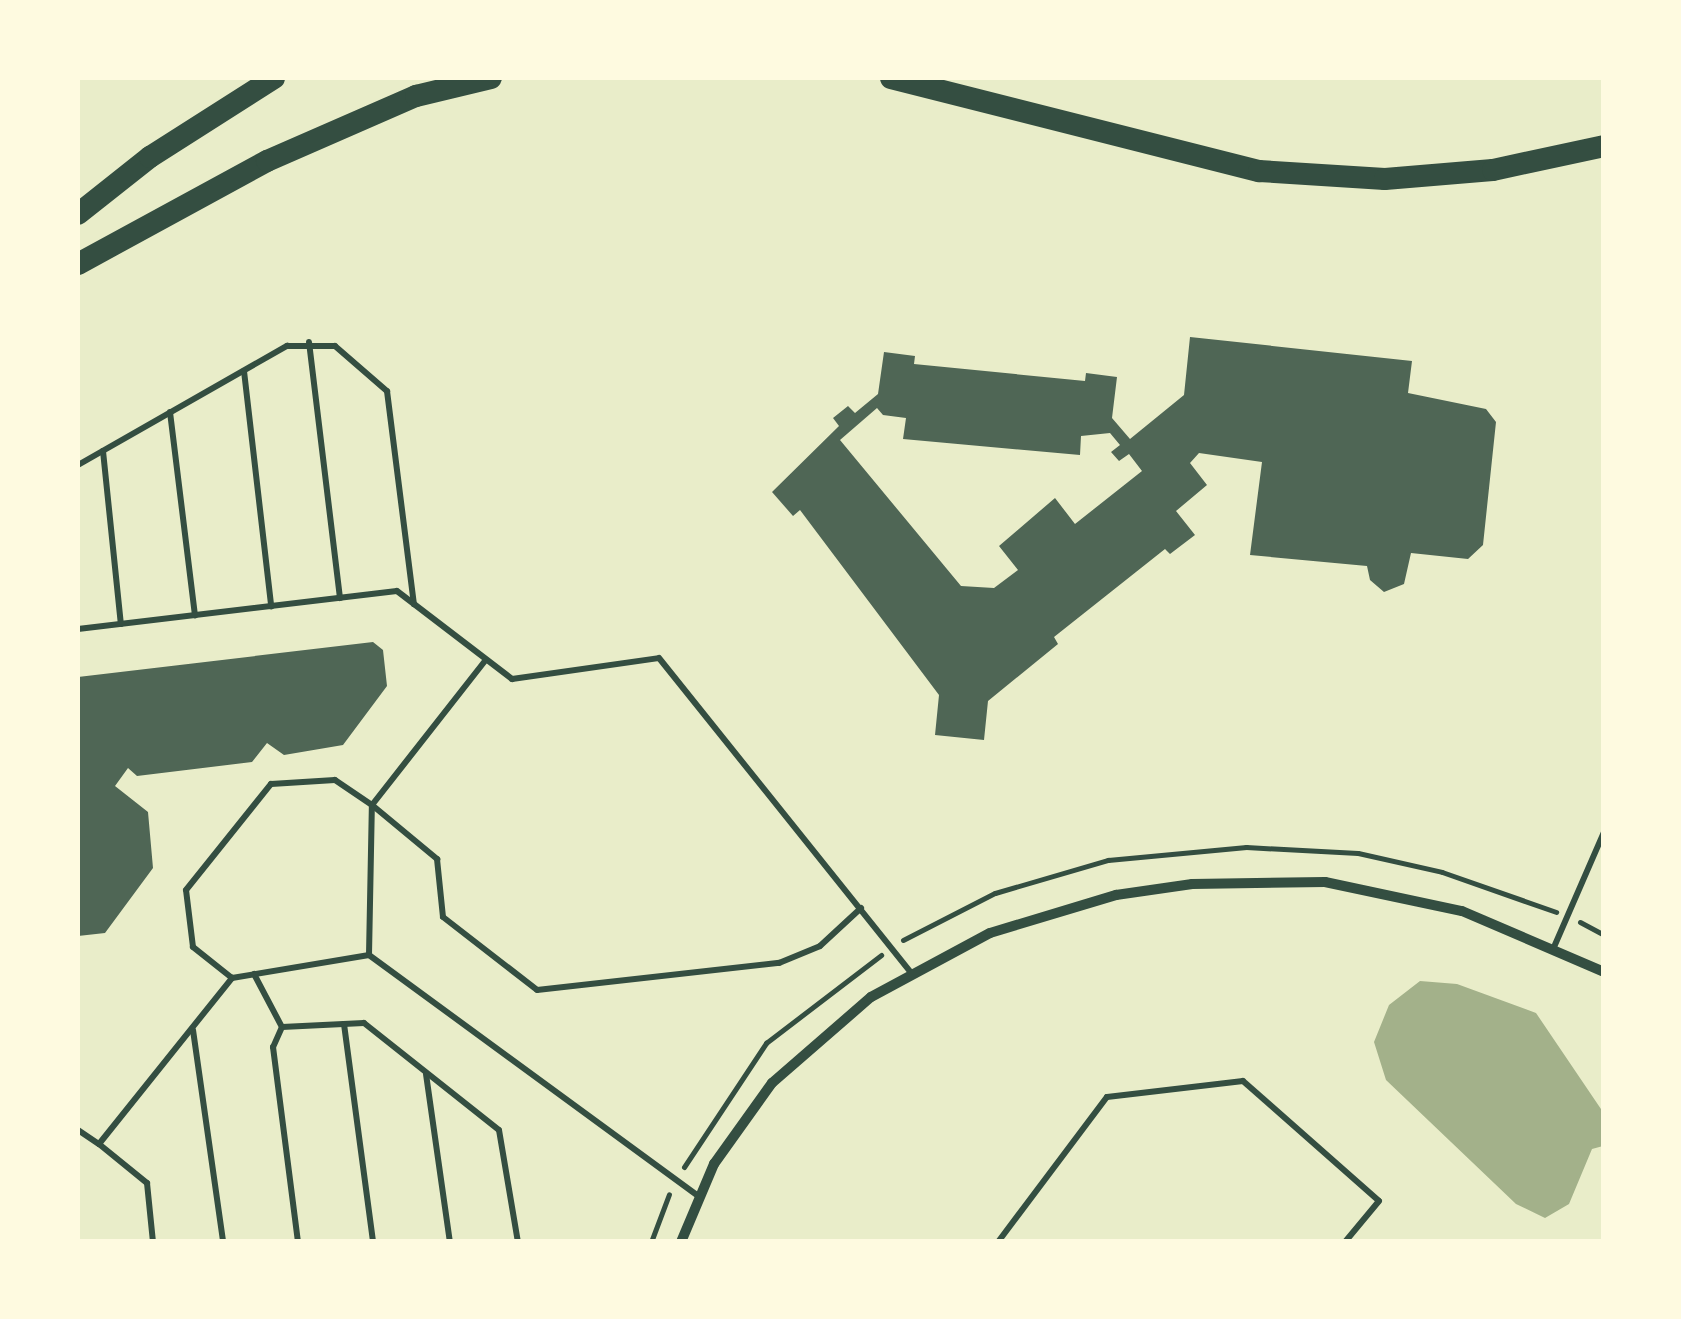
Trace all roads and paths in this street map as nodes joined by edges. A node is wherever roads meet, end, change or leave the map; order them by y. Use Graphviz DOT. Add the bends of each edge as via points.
graph roads {
  1 [pos="274,78"];
  2 [pos="491,78"];
  3 [pos="891,78"];
  4 [pos="1604,146"];
  5 [pos="78,214"];
  6 [pos="78,264"];
  7 [pos="309,342"];
  8 [pos="244,371"];
  9 [pos="170,412"];
  10 [pos="103,451"];
  11 [pos="78,465"];
  12 [pos="340,598"];
  13 [pos="414,604"];
  14 [pos="271,606"];
  15 [pos="195,615"];
  16 [pos="121,624"];
  17 [pos="78,629"];
  18 [pos="486,661"];
  19 [pos="372,806"];
  20 [pos="1603,834"];
  21 [pos="860,908"];
  22 [pos="1566,917"];
  23 [pos="1604,935"];
  24 [pos="893,947"];
  25 [pos="1554,947"];
  26 [pos="369,955"];
  27 [pos="1604,972"];
  28 [pos="911,973"];
  29 [pos="254,974"];
  30 [pos="232,978"];
  31 [pos="344,1024"];
  32 [pos="282,1027"];
  33 [pos="193,1029"];
  34 [pos="426,1072"];
  35 [pos="78,1130"];
  36 [pos="99,1144"];
  37 [pos="675,1182"];
  38 [pos="698,1196"];
  39 [pos="153,1242"];
  40 [pos="223,1242"];
  41 [pos="298,1242"];
  42 [pos="374,1242"];
  43 [pos="450,1242"];
  44 [pos="518,1242"];
  45 [pos="650,1242"];
  46 [pos="681,1242"];
  47 [pos="998,1242"];
  48 [pos="1346,1242"];
  1 -- 5 [label="highway" via="150,156"];
  2 -- 6 [label="highway" via="416,96 266,160"];
  3 -- 4 [label="highway" via="1260,171 1385,179 1493,170"];
  7 -- 8 [label="lane"];
  7 -- 12 [label="lane"];
  7 -- 13 [label="lane" via="335,346 387,391"];
  8 -- 9 [label="lane"];
  8 -- 14 [label="lane"];
  9 -- 10 [label="lane"];
  9 -- 15 [label="lane"];
  10 -- 11 [label="lane"];
  10 -- 16 [label="lane"];
  12 -- 13 [label="lane" via="396,592"];
  12 -- 14 [label="lane"];
  13 -- 18 [label="lane"];
  14 -- 15 [label="lane"];
  15 -- 16 [label="lane"];
  16 -- 17 [label="lane"];
  18 -- 19 [label="lane"];
  18 -- 21 [label="lane" via="512,679 659,658"];
  19 -- 21 [label="lane" via="437,859 443,917 538,990 779,963 820,946"];
  19 -- 26 [label="lane"];
  19 -- 30 [label="lane" via="335,780 271,784 186,890 192,946"];
  20 -- 22 [label="lane"];
  21 -- 24 [label="lane"];
  22 -- 23 [label="path"];
  22 -- 24 [label="path" via="1442,872 1358,853 1246,847 1108,860 995,893"];
  22 -- 25 [label="lane"];
  24 -- 28 [label="lane"];
  24 -- 37 [label="path" via="766,1043"];
  25 -- 27 [label="street"];
  25 -- 28 [label="street" via="1399,894 1264,880 1116,895 990,933"];
  26 -- 29 [label="lane"];
  26 -- 37 [label="lane"];
  28 -- 38 [label="street" via="871,997 772,1082"];
  29 -- 30 [label="lane"];
  29 -- 32 [label="lane"];
  30 -- 33 [label="lane"];
  31 -- 32 [label="lane"];
  31 -- 34 [label="lane" via="364,1023"];
  31 -- 42 [label="lane"];
  32 -- 41 [label="lane" via="273,1048"];
  33 -- 36 [label="lane"];
  33 -- 40 [label="lane"];
  34 -- 43 [label="lane"];
  34 -- 44 [label="lane" via="499,1130"];
  35 -- 36 [label="lane"];
  36 -- 39 [label="lane" via="147,1183"];
  37 -- 38 [label="lane"];
  37 -- 45 [label="path"];
  38 -- 46 [label="street"];
  47 -- 48 [label="lane" via="1107,1097 1242,1081 1379,1201"];
}
